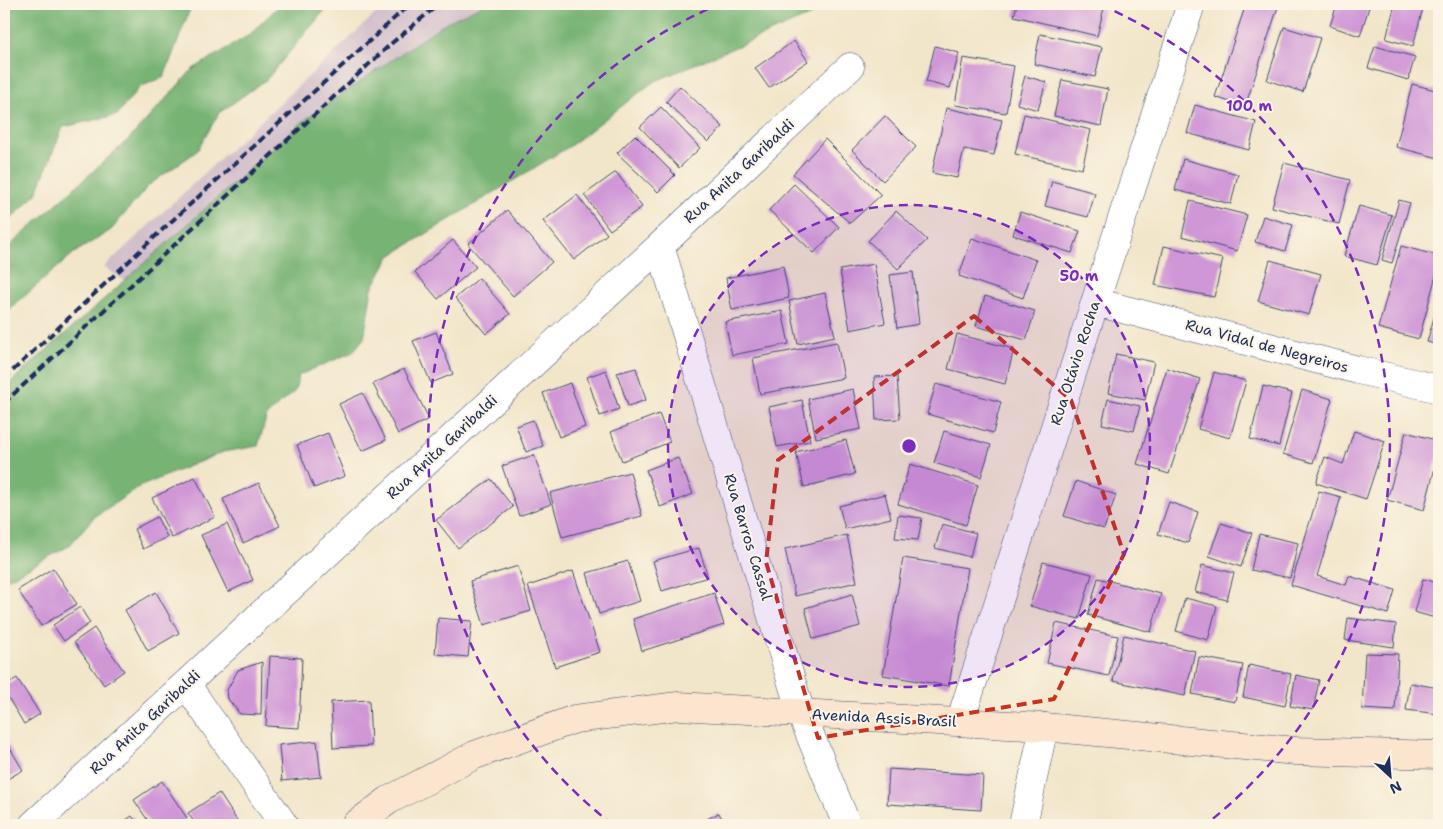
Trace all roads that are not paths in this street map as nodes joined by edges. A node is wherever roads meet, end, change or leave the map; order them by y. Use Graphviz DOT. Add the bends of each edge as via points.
graph roads {
  1 [pos="1191,4"];
  2 [pos="850,67"];
  3 [pos="660,246"];
  4 [pos="1095,302"];
  5 [pos="1439,389"];
  6 [pos="186,684"];
  7 [pos="801,713"];
  8 [pos="960,722"];
  9 [pos="1044,727"];
  10 [pos="1439,755"];
  11 [pos="33,825"];
  12 [pos="284,825"];
  13 [pos="355,825"];
  14 [pos="847,825"];
  15 [pos="1023,825"];
  1 -- 4 [label="street, Rua Otávio Rocha"];
  2 -- 3 [label="street, Rua Anita Garibaldi"];
  3 -- 6 [label="street, Rua Anita Garibaldi"];
  3 -- 7 [label="street, Rua Barros Cassal"];
  4 -- 5 [label="street, Rua Vidal de Negreiros"];
  4 -- 8 [label="street, Rua Otávio Rocha"];
  6 -- 11 [label="street, Rua Anita Garibaldi"];
  6 -- 12 [label="street"];
  7 -- 8 [label="street, Avenida Assis Brasil"];
  7 -- 13 [label="street, Avenida Assis Brasil" via="678,706 575,719 475,755 389,800"];
  7 -- 14 [label="street, Rua Barros Cassal"];
  8 -- 9 [label="street, Avenida Assis Brasil"];
  9 -- 10 [label="street, Avenida Assis Brasil" via="1296,751"];
  9 -- 15 [label="street"];
}
